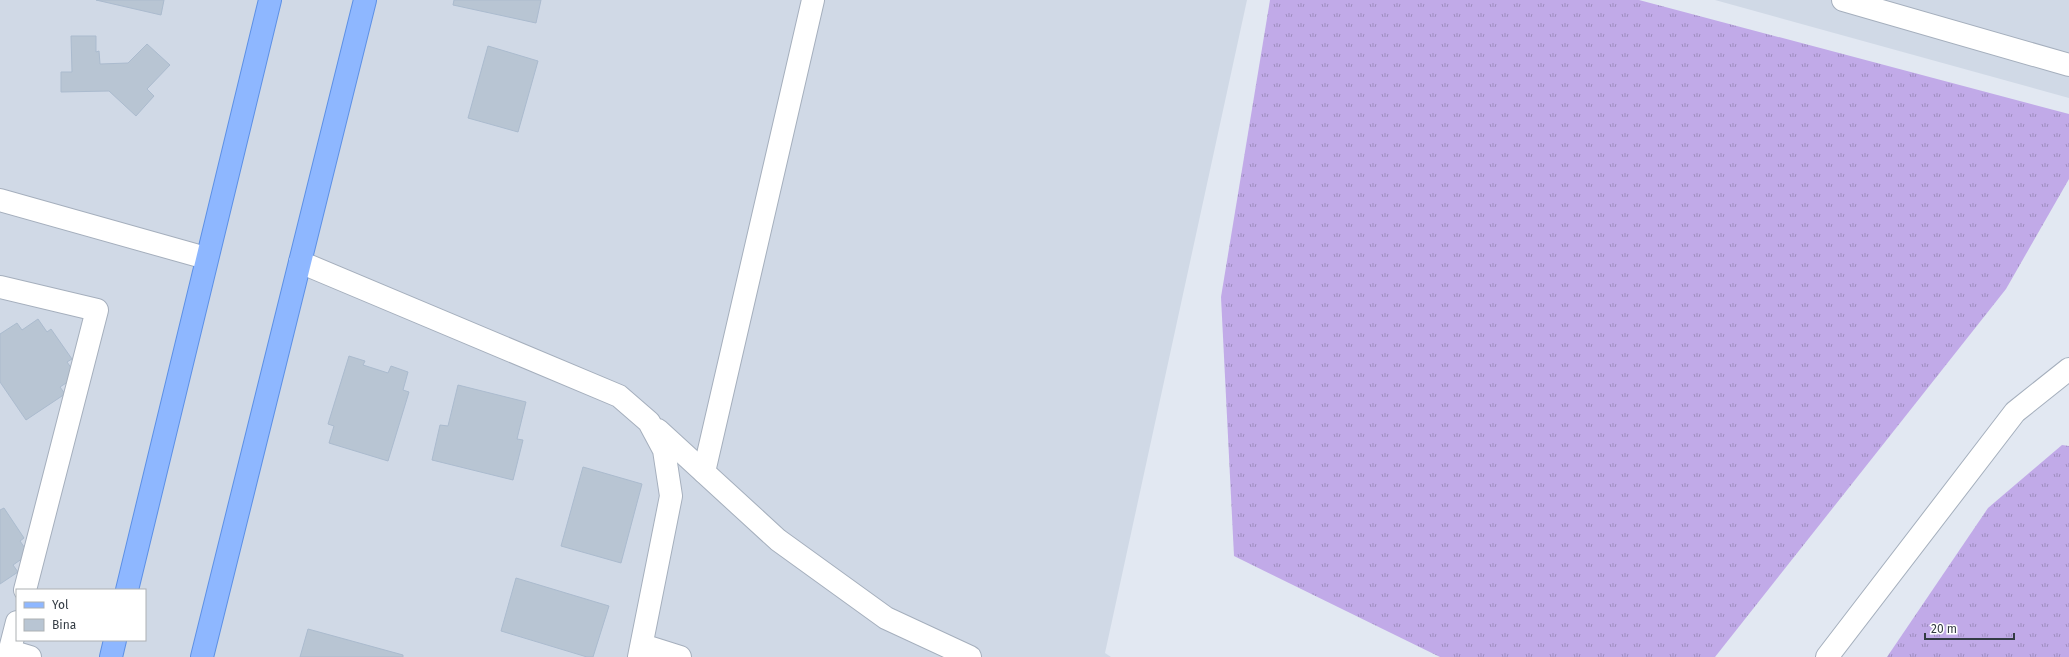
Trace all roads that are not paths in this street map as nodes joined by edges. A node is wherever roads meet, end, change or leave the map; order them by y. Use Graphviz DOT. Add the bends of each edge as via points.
graph roads {
  1 [pos="270,0"];
  2 [pos="365,0"];
  3 [pos="813,0"];
  4 [pos="1843,0"];
  5 [pos="2069,65"];
  6 [pos="0,200"];
  7 [pos="206,258"];
  8 [pos="300,262"];
  9 [pos="0,287"];
  10 [pos="2069,369"];
  11 [pos="649,422"];
  12 [pos="704,472"];
  13 [pos="25,589"];
  14 [pos="127,589"];
  15 [pos="16,641"];
  16 [pos="115,641"];
  17 [pos="640,651"];
  18 [pos="16,655"];
  19 [pos="111,657"];
  20 [pos="202,657"];
  21 [pos="680,657"];
  22 [pos="970,657"];
  23 [pos="1828,657"];
  1 -- 7 [label="main road"];
  2 -- 8 [label="main road"];
  3 -- 12 [label="street"];
  4 -- 5 [label="street"];
  6 -- 7 [label="street"];
  7 -- 14 [label="main road"];
  8 -- 11 [label="street" via="619,396"];
  8 -- 20 [label="main road"];
  9 -- 13 [label="street" via="97,310"];
  10 -- 23 [label="street" via="2015,412"];
  11 -- 12 [label="street"];
  11 -- 17 [label="street" via="664,450 671,496"];
  12 -- 22 [label="street" via="778,540 886,618"];
  15 -- 18 [label="street"];
  16 -- 19 [label="main road"];
  17 -- 21 [label="street"];
}
